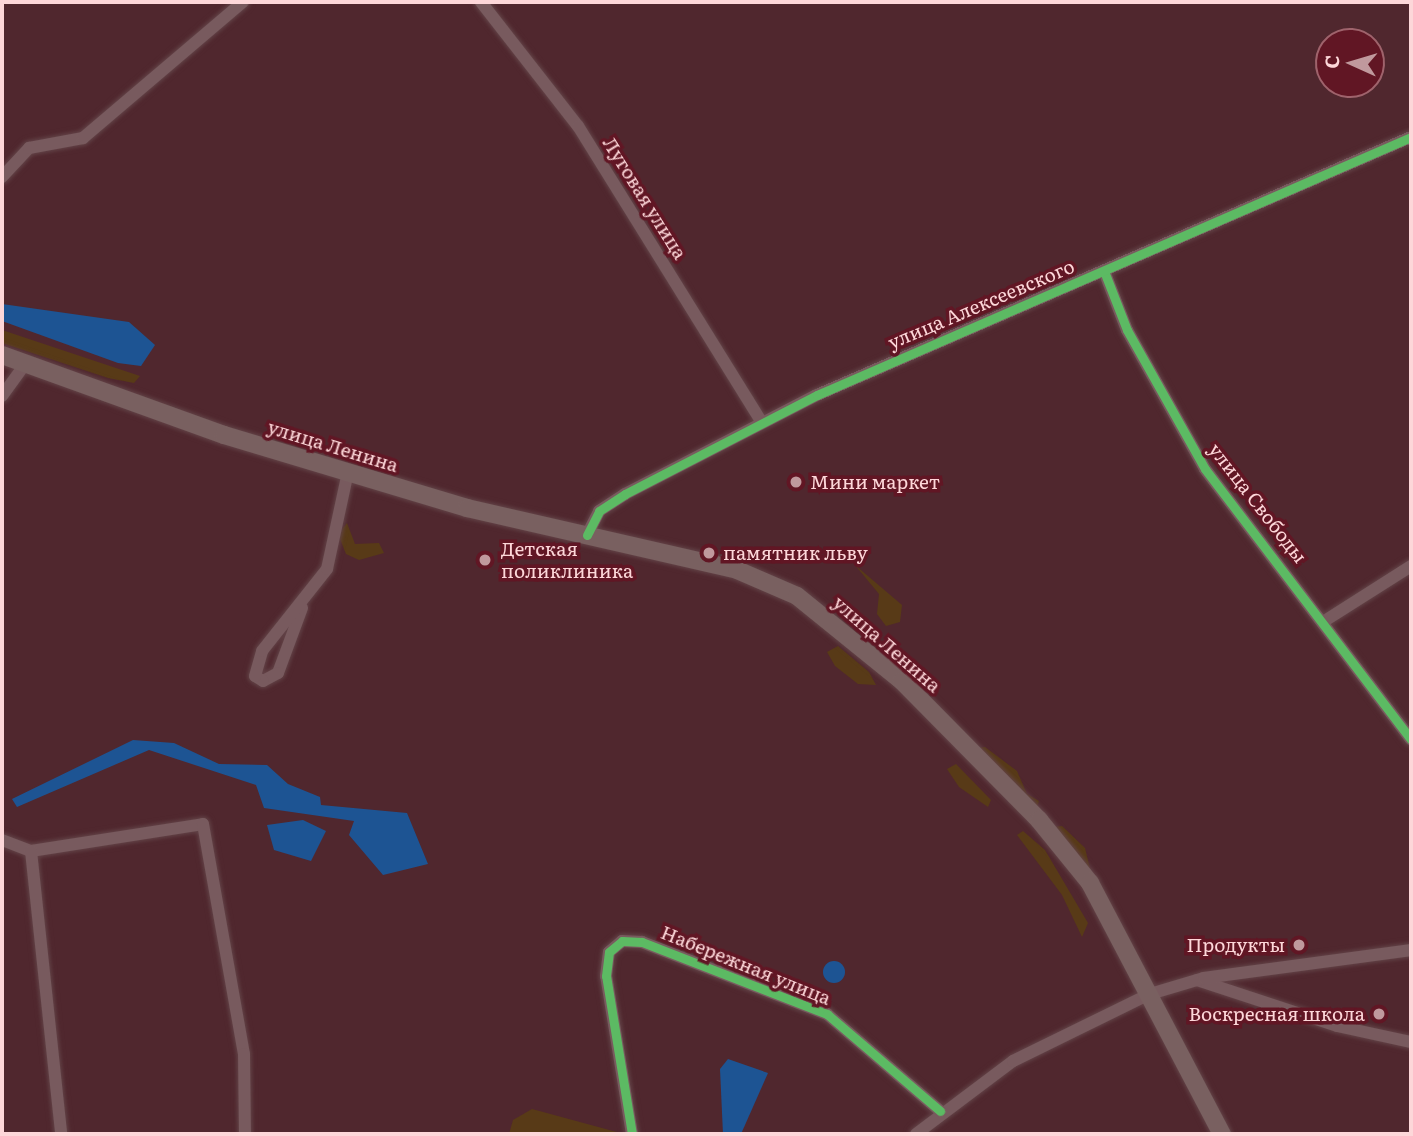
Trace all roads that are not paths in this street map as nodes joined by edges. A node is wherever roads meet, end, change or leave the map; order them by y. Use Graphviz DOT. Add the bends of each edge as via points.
graph roads {
  1 [pos="243,2"];
  2 [pos="481,2"];
  3 [pos="1411,137"];
  4 [pos="2,177"];
  5 [pos="1104,271"];
  6 [pos="2,355"];
  7 [pos="26,363"];
  8 [pos="2,396"];
  9 [pos="762,423"];
  10 [pos="348,472"];
  11 [pos="587,535"];
  12 [pos="1411,566"];
  13 [pos="302,608"];
  14 [pos="1325,620"];
  15 [pos="1411,739"];
  16 [pos="2,839"];
  17 [pos="31,851"];
  18 [pos="1411,950"];
  19 [pos="1196,980"];
  20 [pos="1150,994"];
  21 [pos="1411,1042"];
  22 [pos="940,1111"];
  23 [pos="61,1134"];
  24 [pos="245,1134"];
  25 [pos="632,1134"];
  26 [pos="916,1134"];
  27 [pos="1222,1134"];
  1 -- 4 [label="street" via="83,138 29,148"];
  2 -- 9 [label="street, Луговая улица" via="578,126"];
  3 -- 5 [label="street, улица Алексеевского"];
  5 -- 9 [label="street, улица Алексеевского"];
  5 -- 14 [label="street, улица Свободы" via="1127,330 1205,469"];
  6 -- 7 [label="main road, улица Ленина"];
  7 -- 8 [label="street"];
  7 -- 10 [label="main road, улица Ленина"];
  9 -- 11 [label="street, улица Алексеевского" via="599,511"];
  10 -- 11 [label="main road, улица Ленина"];
  10 -- 13 [label="street" via="327,569"];
  11 -- 20 [label="main road, улица Ленина" via="737,570 797,596 839,624 1039,820 1090,883"];
  12 -- 14 [label="street"];
  13 -- 13 [label="street" via="262,651 255,676 263,681 278,673"];
  14 -- 15 [label="street, улица Свободы" via="1362,678"];
  16 -- 17 [label="street"];
  17 -- 23 [label="street"];
  17 -- 24 [label="street" via="202,824 244,1054"];
  18 -- 19 [label="street"];
  19 -- 20 [label="street"];
  19 -- 21 [label="street" via="1337,1026"];
  20 -- 22 [label="street" via="1013,1061"];
  20 -- 27 [label="main road, улица Ленина"];
  22 -- 25 [label="street, Набережная улица" via="827,1014 642,942 622,941 609,952 606,976"];
  22 -- 26 [label="street"];
}
